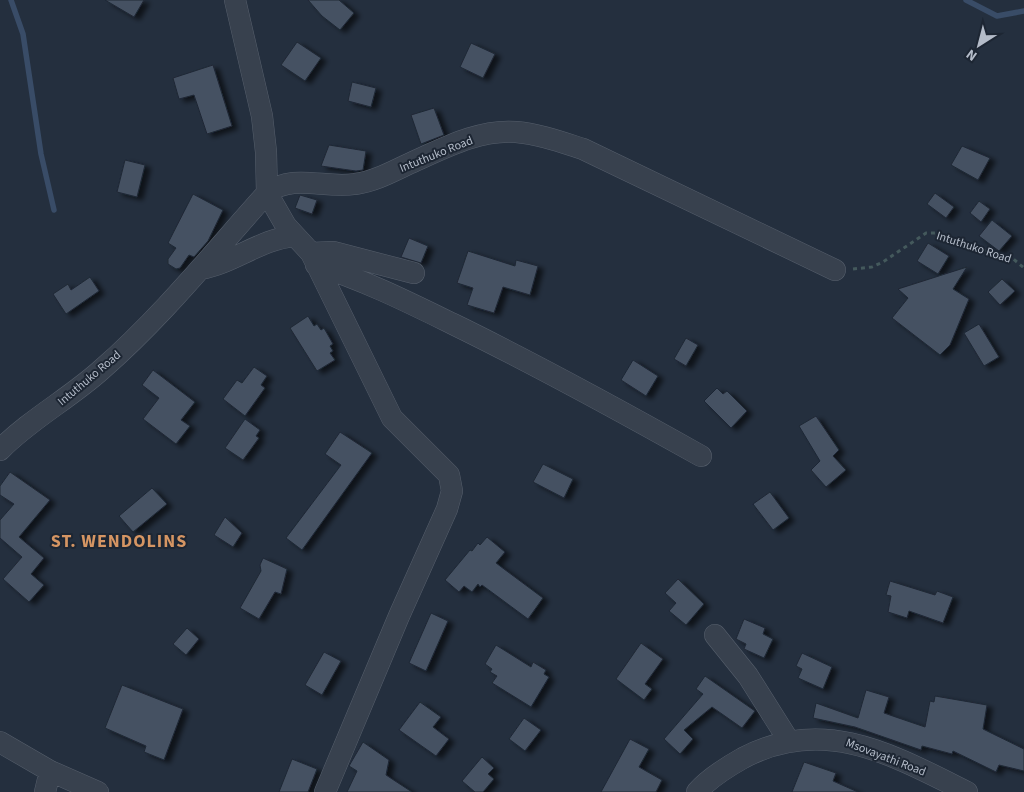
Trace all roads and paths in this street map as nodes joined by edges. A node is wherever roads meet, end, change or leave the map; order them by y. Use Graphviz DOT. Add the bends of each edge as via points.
graph roads {
  1 [pos="235,0"];
  2 [pos="267,192"];
  3 [pos="295,236"];
  4 [pos="313,259"];
  5 [pos="1024,268"];
  6 [pos="200,269"];
  7 [pos="835,270"];
  8 [pos="414,273"];
  9 [pos="0,450"];
  10 [pos="701,456"];
  11 [pos="715,634"];
  12 [pos="789,741"];
  13 [pos="0,742"];
  14 [pos="50,771"];
  15 [pos="45,792"];
  16 [pos="98,792"];
  17 [pos="325,792"];
  18 [pos="697,792"];
  19 [pos="967,792"];
  1 -- 2 [label="street" via="262,116"];
  2 -- 3 [label="street" via="278,215"];
  2 -- 6 [label="street, Intuthuko Road"];
  2 -- 7 [label="street, Intuthuko Road" via="276,185 292,181 340,185 370,181 484,135 515,132 583,149"];
  3 -- 4 [label="street"];
  3 -- 6 [label="street" via="275,239 216,266"];
  4 -- 8 [label="street" via="333,252"];
  4 -- 10 [label="street" via="530,361"];
  4 -- 17 [label="street" via="392,418 443,467 452,480 447,509"];
  5 -- 7 [label="path, Intuthuko Road" via="1011,257 973,248 939,233 926,233 872,267"];
  6 -- 9 [label="street, Intuthuko Road" via="100,372"];
  11 -- 12 [label="street" via="748,676"];
  12 -- 18 [label="street, Msovayathi Road" via="760,749 728,766"];
  12 -- 19 [label="street, Msovayathi Road" via="832,739 853,742"];
  13 -- 14 [label="street"];
  14 -- 15 [label="street"];
  14 -- 16 [label="street"];
}
